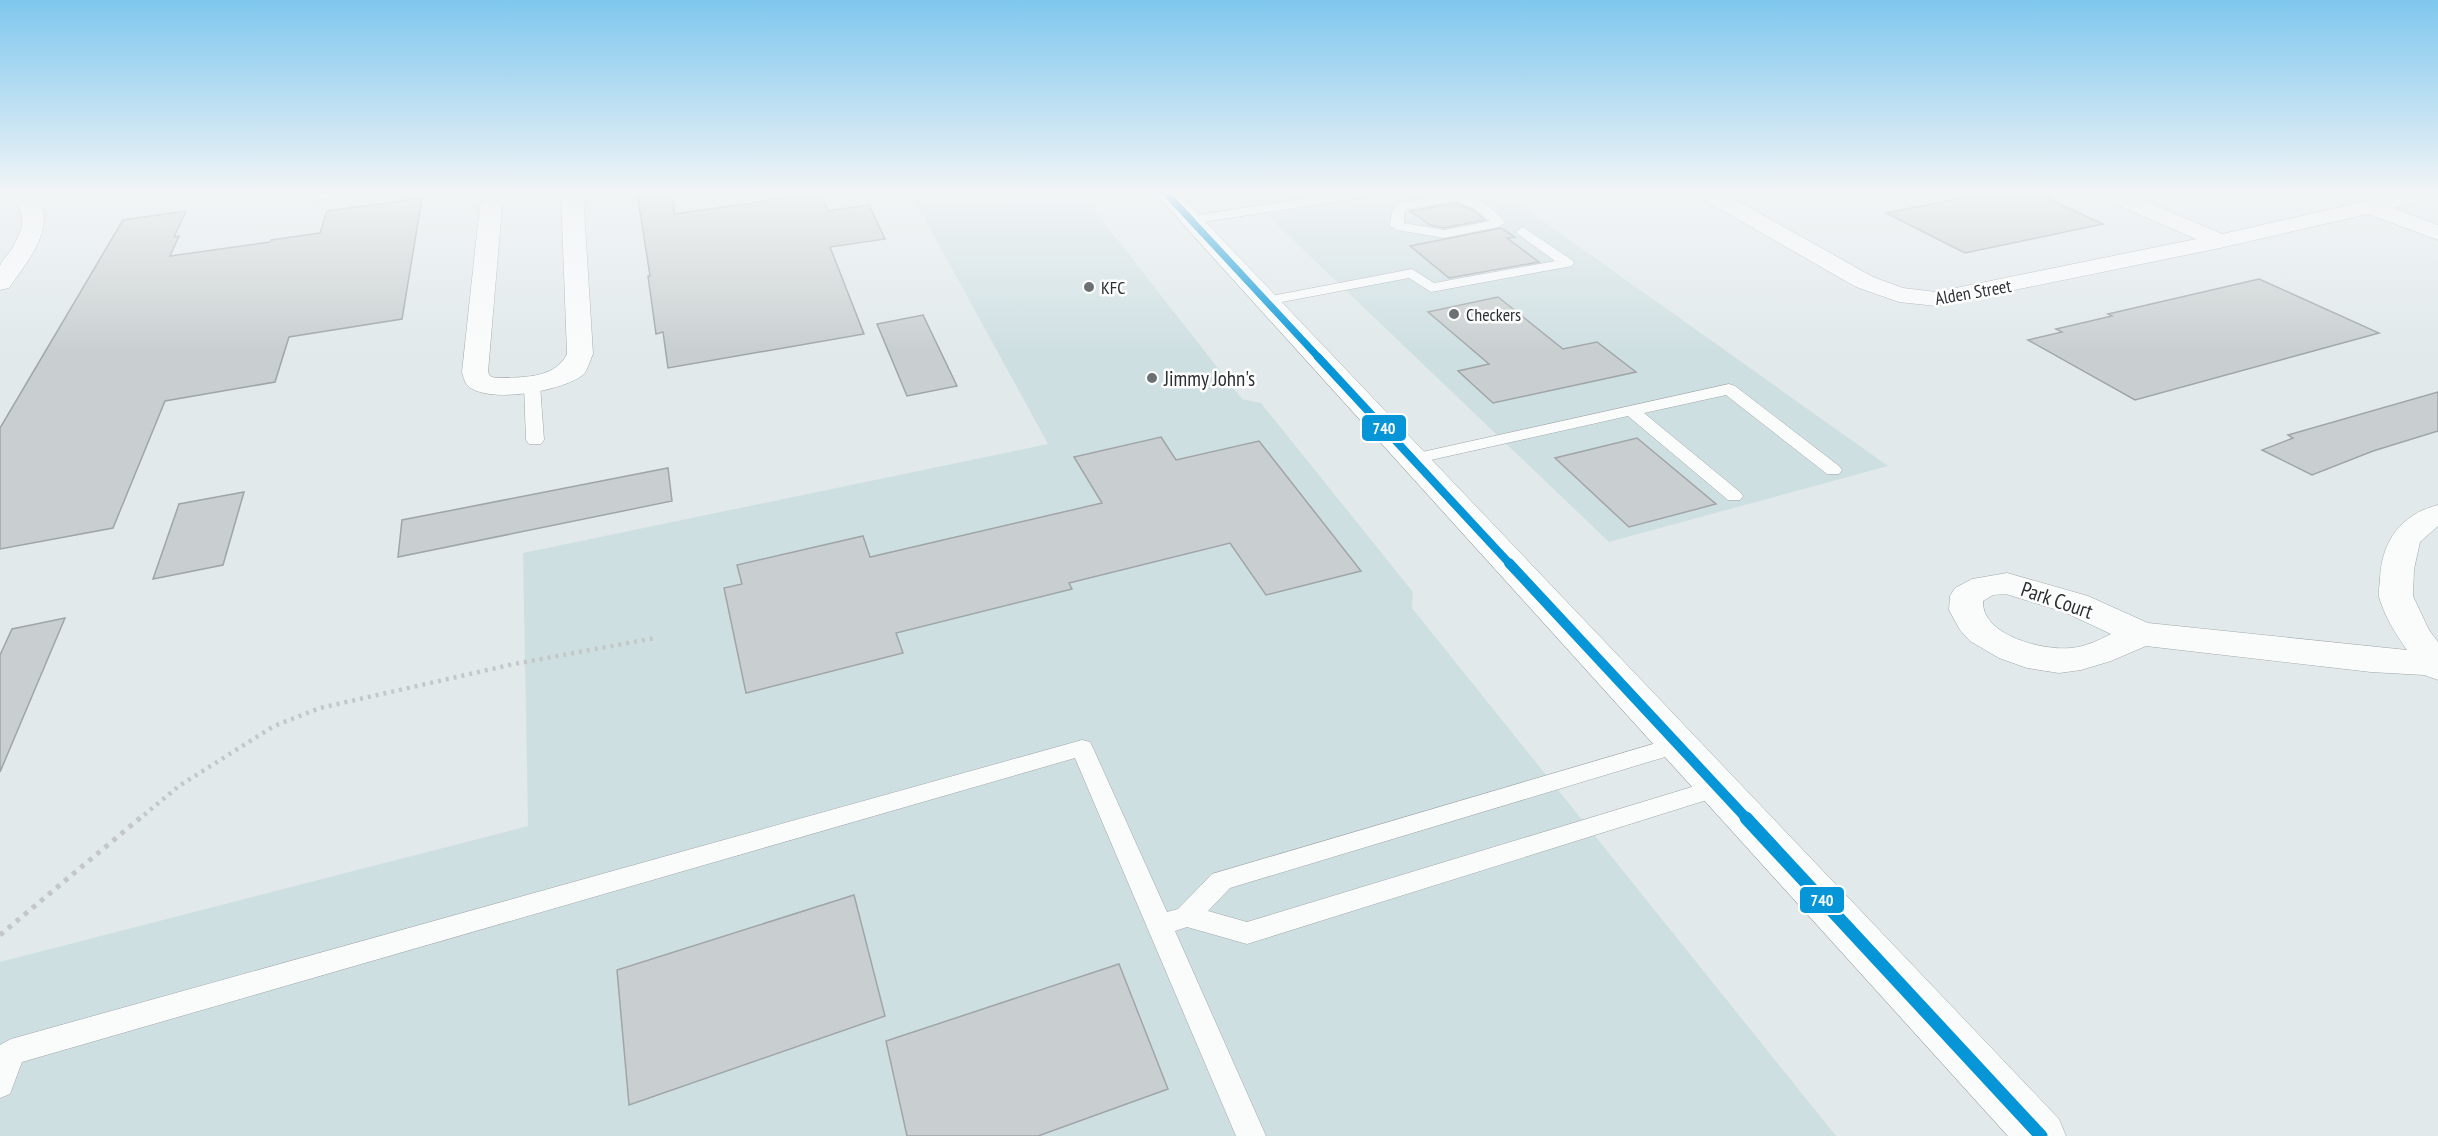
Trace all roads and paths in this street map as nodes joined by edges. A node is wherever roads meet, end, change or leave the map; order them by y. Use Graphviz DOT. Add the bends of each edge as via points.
graph roads {
  1 [pos="24,245"];
  2 [pos="487,245"];
  3 [pos="575,245"];
  4 [pos="1214,245"];
  5 [pos="1543,245"];
  6 [pos="1798,245"];
  7 [pos="2201,245"];
  8 [pos="0,283"];
  9 [pos="1266,301"];
  10 [pos="532,385"];
  11 [pos="1632,411"];
  12 [pos="535,440"];
  13 [pos="1413,459"];
  14 [pos="1833,470"];
  15 [pos="1734,496"];
  16 [pos="2438,513"];
  17 [pos="2141,634"];
  18 [pos="655,638"];
  19 [pos="2436,666"];
  20 [pos="1677,745"];
  21 [pos="1718,788"];
  22 [pos="1187,916"];
  23 [pos="1158,926"];
  24 [pos="0,935"];
  25 [pos="0,1085"];
  26 [pos="1251,1136"];
  27 [pos="2041,1136"];
  1 -- 8 [label="street"];
  2 -- 10 [label="street" via="475,372 478,381 493,386"];
  3 -- 10 [label="street" via="580,354 573,369"];
  4 -- 9 [label="street"];
  5 -- 9 [label="lane" via="1568,263 1431,288 1412,273"];
  6 -- 7 [label="street, Alden Street" via="1853,277 1898,295 1920,299 1955,297"];
  9 -- 13 [label="street"];
  10 -- 12 [label="lane"];
  11 -- 13 [label="lane"];
  11 -- 14 [label="lane" via="1729,389"];
  11 -- 15 [label="lane"];
  13 -- 20 [label="street"];
  16 -- 19 [label="street" via="2405,539 2397,569 2397,596 2413,633"];
  17 -- 19 [label="street"];
  18 -- 24 [label="path" via="514,664 332,705 274,726 179,786"];
  20 -- 21 [label="street"];
  20 -- 22 [label="lane" via="1221,881"];
  21 -- 22 [label="lane" via="1247,933"];
  21 -- 27 [label="street"];
  22 -- 23 [label="lane"];
  23 -- 25 [label="lane" via="1082,748 11,1052"];
  23 -- 26 [label="lane"];
}
